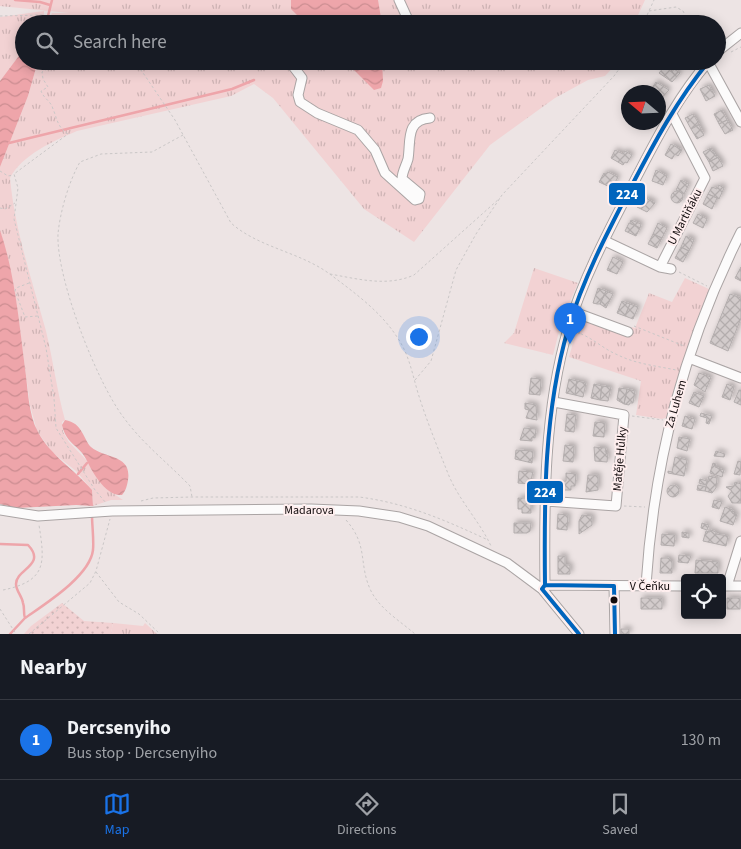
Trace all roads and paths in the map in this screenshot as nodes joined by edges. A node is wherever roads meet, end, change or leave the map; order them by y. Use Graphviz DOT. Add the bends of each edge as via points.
graph roads {
  1 [pos="399,0"];
  2 [pos="654,0"];
  3 [pos="649,11"];
  4 [pos="406,15"];
  5 [pos="647,15"];
  6 [pos="685,15"];
  7 [pos="0,16"];
  8 [pos="15,16"];
  9 [pos="741,33"];
  10 [pos="726,45"];
  11 [pos="45,70"];
  12 [pos="141,70"];
  13 [pos="296,70"];
  14 [pos="618,70"];
  15 [pos="702,70"];
  16 [pos="712,70"];
  17 [pos="672,114"];
  18 [pos="430,118"];
  19 [pos="741,122"];
  20 [pos="183,135"];
  21 [pos="0,171"];
  22 [pos="14,174"];
  23 [pos="502,195"];
  24 [pos="15,203"];
  25 [pos="0,208"];
  26 [pos="741,232"];
  27 [pos="605,241"];
  28 [pos="660,267"];
  29 [pos="671,269"];
  30 [pos="330,274"];
  31 [pos="30,282"];
  32 [pos="714,290"];
  33 [pos="574,312"];
  34 [pos="38,316"];
  35 [pos="628,328"];
  36 [pos="568,330"];
  37 [pos="690,353"];
  38 [pos="685,372"];
  39 [pos="741,378"];
  40 [pos="415,380"];
  41 [pos="554,402"];
  42 [pos="624,415"];
  43 [pos="671,418"];
  44 [pos="192,497"];
  45 [pos="546,501"];
  46 [pos="616,506"];
  47 [pos="652,509"];
  48 [pos="0,510"];
  49 [pos="337,510"];
  50 [pos="112,511"];
  51 [pos="38,516"];
  52 [pos="108,529"];
  53 [pos="741,542"];
  54 [pos="491,554"];
  55 [pos="96,571"];
  56 [pos="726,583"];
  57 [pos="646,585"];
  58 [pos="614,586"];
  59 [pos="681,586"];
  60 [pos="726,586"];
  61 [pos="741,586"];
  62 [pos="543,587"];
  63 [pos="3,590"];
  64 [pos="0,609"];
  65 [pos="15,633"];
  66 [pos="29,634"];
  67 [pos="160,634"];
  68 [pos="415,634"];
  69 [pos="578,634"];
  70 [pos="615,634"];
  1 -- 4 [label="street"];
  2 -- 3 [label="path"];
  3 -- 5 [label="path"];
  3 -- 6 [label="path" via="676,7"];
  7 -- 8 [label="path"];
  9 -- 10 [label="street"];
  11 -- 22 [label="path" via="42,72 43,79 48,87 41,91 54,109 63,131 68,134"];
  12 -- 20 [label="path"];
  13 -- 18 [label="street" via="302,78 298,95 300,102 358,130 386,172 415,200 420,194 402,179 409,134 419,121"];
  14 -- 23 [label="path"];
  15 -- 17 [label="street"];
  16 -- 19 [label="street"];
  17 -- 27 [label="street"];
  17 -- 28 [label="street, U Martiňáku" via="705,178"];
  20 -- 30 [label="path" via="231,223 241,232"];
  20 -- 44 [label="path" via="152,152 101,154 80,162 58,234 70,299 111,399 134,431 190,486"];
  21 -- 22 [label="path" via="8,176"];
  22 -- 24 [label="path" via="18,188"];
  23 -- 30 [label="path" via="406,279 372,281"];
  23 -- 40 [label="path" via="456,270 431,361"];
  24 -- 25 [label="path" via="5,209"];
  24 -- 31 [label="path" via="14,219"];
  26 -- 32 [label="street, Za Luhem"];
  27 -- 28 [label="street"];
  27 -- 33 [label="street"];
  28 -- 29 [label="street"];
  29 -- 32 [label="path"];
  30 -- 40 [label="path" via="386,322 404,348"];
  31 -- 34 [label="path"];
  31 -- 34 [label="path" via="15,291 25,317"];
  32 -- 37 [label="street, Za Luhem"];
  33 -- 35 [label="street"];
  33 -- 36 [label="street"];
  34 -- 50 [label="path" via="54,398 56,428"];
  35 -- 37 [label="path"];
  36 -- 38 [label="path" via="587,336 625,358"];
  36 -- 41 [label="street"];
  37 -- 38 [label="street, Za Luhem"];
  37 -- 39 [label="street"];
  38 -- 43 [label="street, Za Luhem"];
  40 -- 54 [label="path" via="447,471 462,502 488,540"];
  41 -- 42 [label="street, Matěje Hůlky"];
  41 -- 45 [label="street"];
  42 -- 43 [label="path" via="661,421"];
  42 -- 46 [label="street, Matěje Hůlky"];
  43 -- 47 [label="street, Za Luhem"];
  45 -- 46 [label="street, Matěje Hůlky"];
  45 -- 62 [label="street"];
  46 -- 47 [label="path"];
  47 -- 57 [label="street, Za Luhem"];
  48 -- 51 [label="street, Madarova"];
  49 -- 50 [label="street, Madarova"];
  49 -- 54 [label="street, Madarova" via="377,513 412,521"];
  49 -- 68 [label="path" via="360,538 375,599"];
  50 -- 51 [label="street, Madarova"];
  51 -- 63 [label="path" via="44,553 42,566 21,586"];
  52 -- 55 [label="path"];
  53 -- 56 [label="street"];
  54 -- 62 [label="street, Madarova"];
  55 -- 66 [label="path" via="85,587"];
  55 -- 67 [label="path" via="119,602 139,614"];
  57 -- 58 [label="street, V Čeňku"];
  57 -- 59 [label="street, V Čeňku"];
  58 -- 62 [label="street, V Čeňku"];
  58 -- 70 [label="street, V Čeňku"];
  60 -- 61 [label="street"];
  62 -- 69 [label="street, Madarova"];
  64 -- 65 [label="path"];
}
